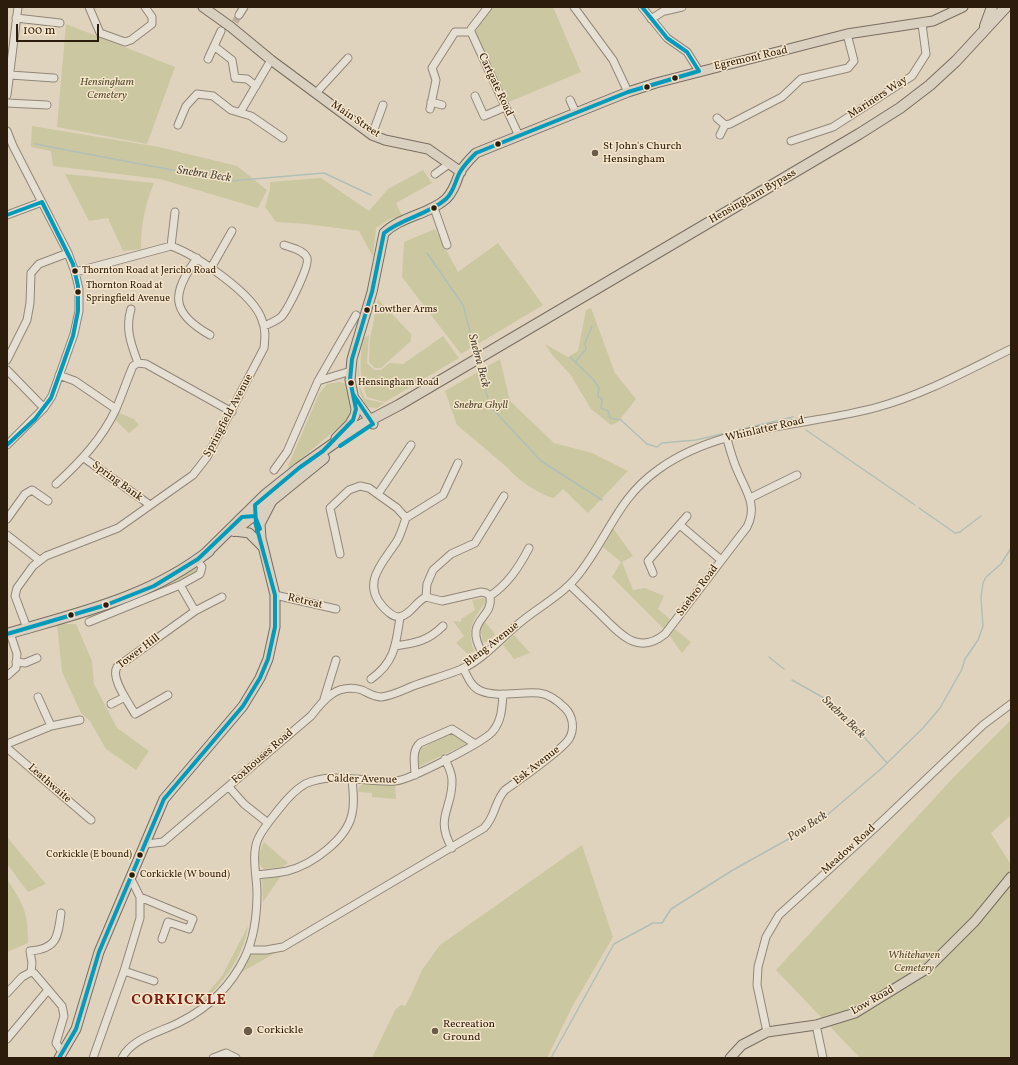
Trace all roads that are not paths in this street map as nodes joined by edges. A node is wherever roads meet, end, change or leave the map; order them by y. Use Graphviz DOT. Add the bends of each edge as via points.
graph roads {
  1 [pos="18,7"];
  2 [pos="89,7"];
  3 [pos="146,7"];
  4 [pos="203,7"];
  5 [pos="244,7"];
  6 [pos="488,7"];
  7 [pos="574,7"];
  8 [pos="642,7"];
  9 [pos="682,7"];
  10 [pos="963,7"];
  11 [pos="993,7"];
  12 [pos="1005,7"];
  13 [pos="667,9"];
  14 [pos="239,15"];
  15 [pos="16,18"];
  16 [pos="651,19"];
  17 [pos="60,23"];
  18 [pos="922,24"];
  19 [pos="984,30"];
  20 [pos="221,31"];
  21 [pos="471,33"];
  22 [pos="847,34"];
  23 [pos="214,46"];
  24 [pos="10,47"];
  25 [pos="348,58"];
  26 [pos="208,59"];
  27 [pos="271,60"];
  28 [pos="699,71"];
  29 [pos="10,75"];
  30 [pos="54,78"];
  31 [pos="8,85"];
  32 [pos="256,86"];
  33 [pos="628,92"];
  34 [pos="316,94"];
  35 [pos="7,95"];
  36 [pos="475,96"];
  37 [pos="570,100"];
  38 [pos="7,103"];
  39 [pos="383,105"];
  40 [pos="442,105"];
  41 [pos="44,107"];
  42 [pos="505,107"];
  43 [pos="241,111"];
  44 [pos="576,113"];
  45 [pos="717,118"];
  46 [pos="726,124"];
  47 [pos="178,125"];
  48 [pos="7,131"];
  49 [pos="372,135"];
  50 [pos="720,135"];
  51 [pos="518,136"];
  52 [pos="283,138"];
  53 [pos="791,141"];
  54 [pos="449,164"];
  55 [pos="460,172"];
  56 [pos="435,174"];
  57 [pos="42,202"];
  58 [pos="434,208"];
  59 [pos="175,212"];
  60 [pos="7,215"];
  61 [pos="232,231"];
  62 [pos="284,245"];
  63 [pos="447,245"];
  64 [pos="171,246"];
  65 [pos="68,253"];
  66 [pos="197,258"];
  67 [pos="211,268"];
  68 [pos="75,272"];
  69 [pos="131,309"];
  70 [pos="356,315"];
  71 [pos="264,326"];
  72 [pos="210,335"];
  73 [pos="1011,349"];
  74 [pos="7,360"];
  75 [pos="138,363"];
  76 [pos="7,370"];
  77 [pos="351,371"];
  78 [pos="59,375"];
  79 [pos="318,382"];
  80 [pos="354,397"];
  81 [pos="44,408"];
  82 [pos="116,409"];
  83 [pos="356,409"];
  84 [pos="232,412"];
  85 [pos="369,422"];
  86 [pos="727,439"];
  87 [pos="7,445"];
  88 [pos="410,445"];
  89 [pos="323,451"];
  90 [pos="84,458"];
  91 [pos="458,463"];
  92 [pos="274,470"];
  93 [pos="797,475"];
  94 [pos="56,484"];
  95 [pos="378,494"];
  96 [pos="504,496"];
  97 [pos="750,498"];
  98 [pos="48,501"];
  99 [pos="150,505"];
  100 [pos="255,515"];
  101 [pos="687,516"];
  102 [pos="406,518"];
  103 [pos="7,519"];
  104 [pos="680,525"];
  105 [pos="235,531"];
  106 [pos="7,535"];
  107 [pos="264,548"];
  108 [pos="529,548"];
  109 [pos="340,554"];
  110 [pos="201,557"];
  111 [pos="39,560"];
  112 [pos="722,560"];
  113 [pos="653,573"];
  114 [pos="180,585"];
  115 [pos="570,585"];
  116 [pos="275,595"];
  117 [pos="490,596"];
  118 [pos="222,597"];
  119 [pos="426,598"];
  120 [pos="336,609"];
  121 [pos="195,611"];
  122 [pos="400,617"];
  123 [pos="90,622"];
  124 [pos="443,626"];
  125 [pos="27,628"];
  126 [pos="9,634"];
  127 [pos="395,646"];
  128 [pos="483,654"];
  129 [pos="37,658"];
  130 [pos="336,660"];
  131 [pos="16,662"];
  132 [pos="463,668"];
  133 [pos="7,676"];
  134 [pos="371,679"];
  135 [pos="503,694"];
  136 [pos="168,695"];
  137 [pos="383,696"];
  138 [pos="38,697"];
  139 [pos="125,697"];
  140 [pos="324,699"];
  141 [pos="111,704"];
  142 [pos="1011,704"];
  143 [pos="80,720"];
  144 [pos="51,726"];
  145 [pos="7,744"];
  146 [pos="474,744"];
  147 [pos="7,748"];
  148 [pos="445,759"];
  149 [pos="415,775"];
  150 [pos="352,779"];
  151 [pos="229,787"];
  152 [pos="91,820"];
  153 [pos="268,823"];
  154 [pos="146,844"];
  155 [pos="452,848"];
  156 [pos="256,875"];
  157 [pos="1011,877"];
  158 [pos="132,879"];
  159 [pos="140,897"];
  160 [pos="61,913"];
  161 [pos="162,939"];
  162 [pos="248,950"];
  163 [pos="124,971"];
  164 [pos="31,972"];
  165 [pos="154,981"];
  166 [pos="48,990"];
  167 [pos="7,994"];
  168 [pos="816,1025"];
  169 [pos="767,1032"];
  170 [pos="7,1039"];
  171 [pos="61,1055"];
  172 [pos="93,1058"];
  173 [pos="122,1058"];
  174 [pos="213,1058"];
  175 [pos="236,1058"];
  176 [pos="730,1058"];
  177 [pos="823,1058"];
  1 -- 15 [label="street"];
  2 -- 3 [label="street" via="100,33 125,42 152,24 152,17"];
  4 -- 27 [label="main road, Main Street" via="233,25"];
  5 -- 14 [label="street"];
  6 -- 21 [label="street" via="471,29"];
  7 -- 33 [label="street" via="613,60"];
  8 -- 16 [label="street"];
  9 -- 13 [label="street"];
  10 -- 18 [label="main road, Egremont Road" via="945,17"];
  11 -- 12 [label="highway"];
  11 -- 19 [label="highway, Hensingham Bypass"];
  12 -- 19 [label="highway, Hensingham Bypass"];
  13 -- 16 [label="street"];
  15 -- 17 [label="street"];
  15 -- 24 [label="street"];
  16 -- 28 [label="street" via="667,38 688,52"];
  18 -- 22 [label="main road, Egremont Road"];
  18 -- 53 [label="street, Mariners Way" via="926,54 912,76 834,127"];
  19 -- 85 [label="highway, Hensingham Bypass" via="956,61 900,108"];
  20 -- 23 [label="street"];
  21 -- 40 [label="street" via="455,32 432,68 436,80 431,105"];
  21 -- 42 [label="street, Cartgate Road"];
  22 -- 28 [label="main road, Egremont Road"];
  22 -- 46 [label="street" via="854,61 848,68 801,79 782,97"];
  23 -- 26 [label="street"];
  23 -- 32 [label="street" via="232,60 235,78 246,78"];
  24 -- 29 [label="street"];
  25 -- 34 [label="street"];
  27 -- 32 [label="street"];
  27 -- 34 [label="main road, Main Street"];
  28 -- 33 [label="main road, Egremont Road"];
  29 -- 30 [label="street"];
  29 -- 31 [label="street"];
  31 -- 35 [label="street"];
  32 -- 43 [label="street"];
  33 -- 44 [label="main road, Egremont Road"];
  34 -- 49 [label="main road, Main Street"];
  36 -- 42 [label="street" via="484,116"];
  37 -- 44 [label="street"];
  38 -- 41 [label="street"];
  39 -- 49 [label="street"];
  42 -- 51 [label="street, Cartgate Road"];
  43 -- 47 [label="street" via="232,110 213,96 197,94 186,106"];
  43 -- 52 [label="street"];
  44 -- 51 [label="main road, Egremont Road"];
  45 -- 46 [label="street"];
  46 -- 50 [label="street"];
  48 -- 57 [label="street"];
  49 -- 54 [label="main road, Main Street" via="428,149"];
  51 -- 55 [label="main road, Egremont Road" via="476,153"];
  54 -- 55 [label="main road, Main Street"];
  54 -- 56 [label="street"];
  55 -- 58 [label="main road" via="456,186 447,198"];
  57 -- 60 [label="street"];
  57 -- 65 [label="street"];
  58 -- 63 [label="street"];
  58 -- 77 [label="main road" via="390,227 384,233 372,292 356,343"];
  59 -- 64 [label="street"];
  61 -- 67 [label="street"];
  62 -- 71 [label="street" via="303,252 309,264 281,317"];
  64 -- 66 [label="street, Springfield Avenue"];
  64 -- 68 [label="street"];
  65 -- 68 [label="street"];
  65 -- 74 [label="street" via="39,264 31,273 27,320"];
  66 -- 67 [label="street, Springfield Avenue"];
  66 -- 72 [label="street" via="178,289 178,303 186,317"];
  67 -- 71 [label="street, Springfield Avenue" via="254,305"];
  68 -- 78 [label="street" via="79,289 79,311 74,334"];
  69 -- 75 [label="street" via="128,336"];
  70 -- 79 [label="street"];
  71 -- 84 [label="street, Springfield Avenue" via="264,348"];
  73 -- 86 [label="street, Whinlatter Road" via="902,400"];
  75 -- 82 [label="street" via="133,366"];
  75 -- 84 [label="street" via="146,364"];
  76 -- 81 [label="street"];
  77 -- 79 [label="street"];
  77 -- 80 [label="main road" via="350,380"];
  78 -- 81 [label="street" via="52,396"];
  78 -- 82 [label="street" via="75,381"];
  79 -- 92 [label="street" via="287,452"];
  80 -- 83 [label="main road"];
  80 -- 85 [label="main road"];
  81 -- 87 [label="street"];
  82 -- 90 [label="street"];
  83 -- 85 [label="main road"];
  83 -- 89 [label="main road" via="350,424"];
  84 -- 99 [label="street, Springfield Avenue" via="207,458 193,475"];
  85 -- 89 [label="highway"];
  85 -- 100 [label="highway"];
  86 -- 97 [label="street, Snebro Road"];
  86 -- 115 [label="street, Whinlatter Road" via="679,457 659,469 639,486 614,515 590,558"];
  88 -- 95 [label="street"];
  89 -- 100 [label="highway" via="293,472"];
  90 -- 94 [label="street"];
  90 -- 99 [label="street, Spring Bank"];
  91 -- 102 [label="street" via="443,495"];
  93 -- 97 [label="street"];
  95 -- 102 [label="street"];
  95 -- 109 [label="street" via="360,486 349,490 330,508"];
  96 -- 119 [label="street" via="497,502 475,543 451,554 433,570 427,584"];
  97 -- 112 [label="street, Snebro Road" via="750,521"];
  98 -- 103 [label="street" via="32,490 25,494"];
  99 -- 111 [label="street, Springfield Avenue" via="118,528"];
  100 -- 105 [label="highway"];
  100 -- 107 [label="main road"];
  100 -- 110 [label="highway" via="242,517"];
  101 -- 104 [label="street"];
  102 -- 122 [label="street" via="398,539 374,575 376,598 392,615"];
  104 -- 112 [label="street"];
  104 -- 113 [label="street" via="648,561"];
  105 -- 107 [label="main road" via="249,532"];
  105 -- 110 [label="highway"];
  106 -- 111 [label="street"];
  107 -- 116 [label="main road"];
  108 -- 117 [label="street" via="519,566"];
  110 -- 114 [label="street" via="200,574"];
  110 -- 125 [label="highway" via="166,580 133,595"];
  111 -- 125 [label="street" via="16,592 16,602"];
  112 -- 115 [label="street, Snebro Road" via="666,634 647,643 636,643 624,638"];
  114 -- 121 [label="street"];
  114 -- 123 [label="street"];
  115 -- 128 [label="street, Bleng Avenue"];
  116 -- 120 [label="street, Retreat"];
  116 -- 154 [label="main road" via="274,638 260,678 243,706 168,793 158,811"];
  117 -- 119 [label="street" via="481,592 442,601"];
  117 -- 128 [label="street" via="489,607 476,630 477,641"];
  118 -- 121 [label="street, Tower Hill"];
  119 -- 122 [label="street"];
  121 -- 139 [label="street, Tower Hill" via="117,667 115,678"];
  122 -- 127 [label="street"];
  124 -- 127 [label="street" via="434,636 415,643"];
  125 -- 126 [label="highway"];
  126 -- 131 [label="street" via="17,654"];
  127 -- 134 [label="street" via="390,661"];
  128 -- 132 [label="street, Bleng Avenue"];
  129 -- 131 [label="street" via="25,663"];
  130 -- 140 [label="street"];
  131 -- 133 [label="street" via="16,668"];
  132 -- 135 [label="street, Esk Avenue" via="476,688 489,693"];
  132 -- 137 [label="street, Bleng Avenue"];
  135 -- 146 [label="street, Calder Avenue" via="502,712 497,725 489,736"];
  135 -- 155 [label="street, Esk Avenue" via="541,693 557,700 572,719 571,734 563,745 505,790 500,796 493,817 484,828"];
  136 -- 139 [label="street, Tower Hill" via="135,714"];
  137 -- 140 [label="street, Foxhouses Road" via="347,688"];
  138 -- 144 [label="street"];
  139 -- 141 [label="street"];
  140 -- 151 [label="street, Foxhouses Road" via="311,716"];
  142 -- 169 [label="street, Meadow Road" via="983,726 779,915 766,937 758,967 757,985"];
  143 -- 144 [label="street"];
  144 -- 145 [label="street"];
  146 -- 148 [label="street, Calder Avenue"];
  146 -- 149 [label="street" via="452,729 420,744 414,752"];
  147 -- 152 [label="street, Leathwaite"];
  148 -- 149 [label="street, Calder Avenue"];
  148 -- 155 [label="street" via="452,780 444,820 447,839"];
  149 -- 150 [label="street, Calder Avenue" via="394,781"];
  150 -- 153 [label="street, Calder Avenue" via="321,780 304,785 289,797"];
  150 -- 156 [label="street" via="352,814 340,838 330,847 288,871"];
  151 -- 153 [label="street" via="244,804"];
  151 -- 154 [label="street, Foxhouses Road" via="163,842"];
  153 -- 156 [label="street, Calder Avenue" via="258,839"];
  154 -- 158 [label="main road"];
  155 -- 162 [label="street, Esk Avenue" via="283,947"];
  156 -- 162 [label="street, Calder Avenue" via="256,909"];
  157 -- 168 [label="main road, Low Road" via="975,921 928,968 855,1013"];
  158 -- 159 [label="street"];
  158 -- 171 [label="main road" via="99,952 76,1029"];
  159 -- 161 [label="street" via="193,919 189,929 168,922"];
  159 -- 163 [label="street" via="140,918"];
  160 -- 164 [label="street" via="58,937 45,948 30,951"];
  162 -- 173 [label="street, Calder Avenue" via="228,984 209,1003 183,1020 130,1047"];
  163 -- 165 [label="street"];
  163 -- 172 [label="street"];
  164 -- 166 [label="street"];
  164 -- 167 [label="street" via="22,977"];
  166 -- 170 [label="street"];
  166 -- 171 [label="street" via="62,1006 64,1016 56,1040"];
  168 -- 169 [label="main road, Low Road"];
  168 -- 177 [label="street"];
  169 -- 176 [label="main road, Low Road" via="742,1045"];
  174 -- 175 [label="street" via="226,1053"];
}
